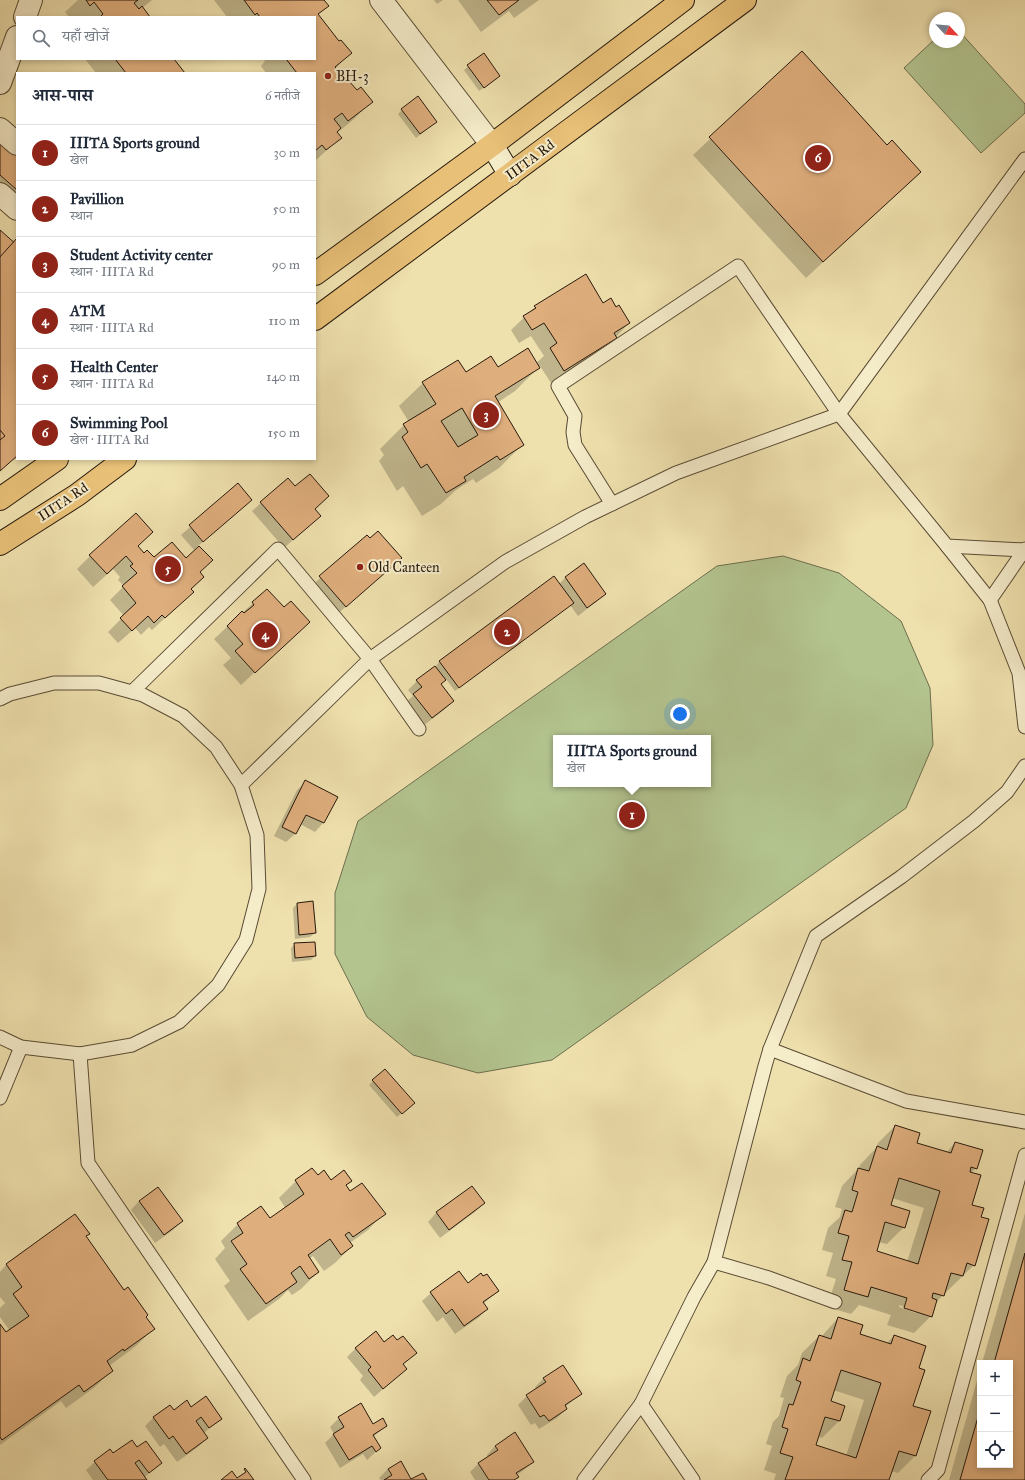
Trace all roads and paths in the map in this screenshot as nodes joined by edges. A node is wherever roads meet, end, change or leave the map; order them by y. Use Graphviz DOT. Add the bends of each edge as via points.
graph roads {
  1 [pos="31,0"];
  2 [pos="381,0"];
  3 [pos="683,0"];
  4 [pos="745,0"];
  5 [pos="25,16"];
  6 [pos="16,41"];
  7 [pos="0,82"];
  8 [pos="0,129"];
  9 [pos="16,143"];
  10 [pos="492,145"];
  11 [pos="1025,159"];
  12 [pos="510,175"];
  13 [pos="0,194"];
  14 [pos="16,208"];
  15 [pos="316,273"];
  16 [pos="316,318"];
  17 [pos="839,414"];
  18 [pos="56,460"];
  19 [pos="124,460"];
  20 [pos="0,499"];
  21 [pos="612,504"];
  22 [pos="0,544"];
  23 [pos="947,546"];
  24 [pos="1025,550"];
  25 [pos="990,600"];
  26 [pos="370,659"];
  27 [pos="132,692"];
  28 [pos="0,699"];
  29 [pos="1025,727"];
  30 [pos="419,728"];
  31 [pos="1025,766"];
  32 [pos="241,785"];
  33 [pos="0,1037"];
  34 [pos="21,1047"];
  35 [pos="770,1049"];
  36 [pos="80,1054"];
  37 [pos="0,1098"];
  38 [pos="1025,1122"];
  39 [pos="1025,1156"];
  40 [pos="714,1262"];
  41 [pos="835,1302"];
  42 [pos="641,1404"];
  43 [pos="304,1480"];
  44 [pos="584,1480"];
  45 [pos="693,1480"];
  46 [pos="928,1480"];
  1 -- 5 [label="street"];
  2 -- 10 [label="street"];
  3 -- 10 [label="main road"];
  4 -- 12 [label="main road, IIITA Rd"];
  6 -- 7 [label="street"];
  8 -- 9 [label="street"];
  10 -- 12 [label="street"];
  10 -- 15 [label="main road"];
  11 -- 17 [label="lane"];
  12 -- 16 [label="main road, IIITA Rd"];
  13 -- 14 [label="street"];
  17 -- 21 [label="lane" via="676,473"];
  17 -- 21 [label="lane" via="738,266 558,386 575,416 573,432 576,445"];
  17 -- 23 [label="lane"];
  18 -- 20 [label="main road"];
  19 -- 22 [label="main road, IIITA Rd"];
  21 -- 26 [label="lane" via="505,562"];
  23 -- 24 [label="lane"];
  23 -- 25 [label="lane"];
  24 -- 25 [label="lane"];
  25 -- 29 [label="lane" via="1019,673"];
  26 -- 27 [label="lane" via="278,549"];
  26 -- 30 [label="lane"];
  26 -- 32 [label="lane"];
  27 -- 28 [label="lane" via="99,684 54,683"];
  27 -- 32 [label="lane" via="183,716 216,747"];
  31 -- 35 [label="lane" via="1007,792 974,821 901,877 816,936"];
  32 -- 36 [label="lane" via="257,835 259,889 246,940 218,985 179,1022 132,1045"];
  33 -- 34 [label="lane"];
  34 -- 36 [label="lane"];
  34 -- 37 [label="lane"];
  35 -- 38 [label="lane" via="906,1101"];
  35 -- 40 [label="lane"];
  36 -- 43 [label="lane" via="88,1163"];
  39 -- 46 [label="lane" via="938,1470"];
  40 -- 41 [label="lane" via="769,1278"];
  40 -- 42 [label="lane"];
  42 -- 44 [label="lane"];
  42 -- 45 [label="lane"];
}
